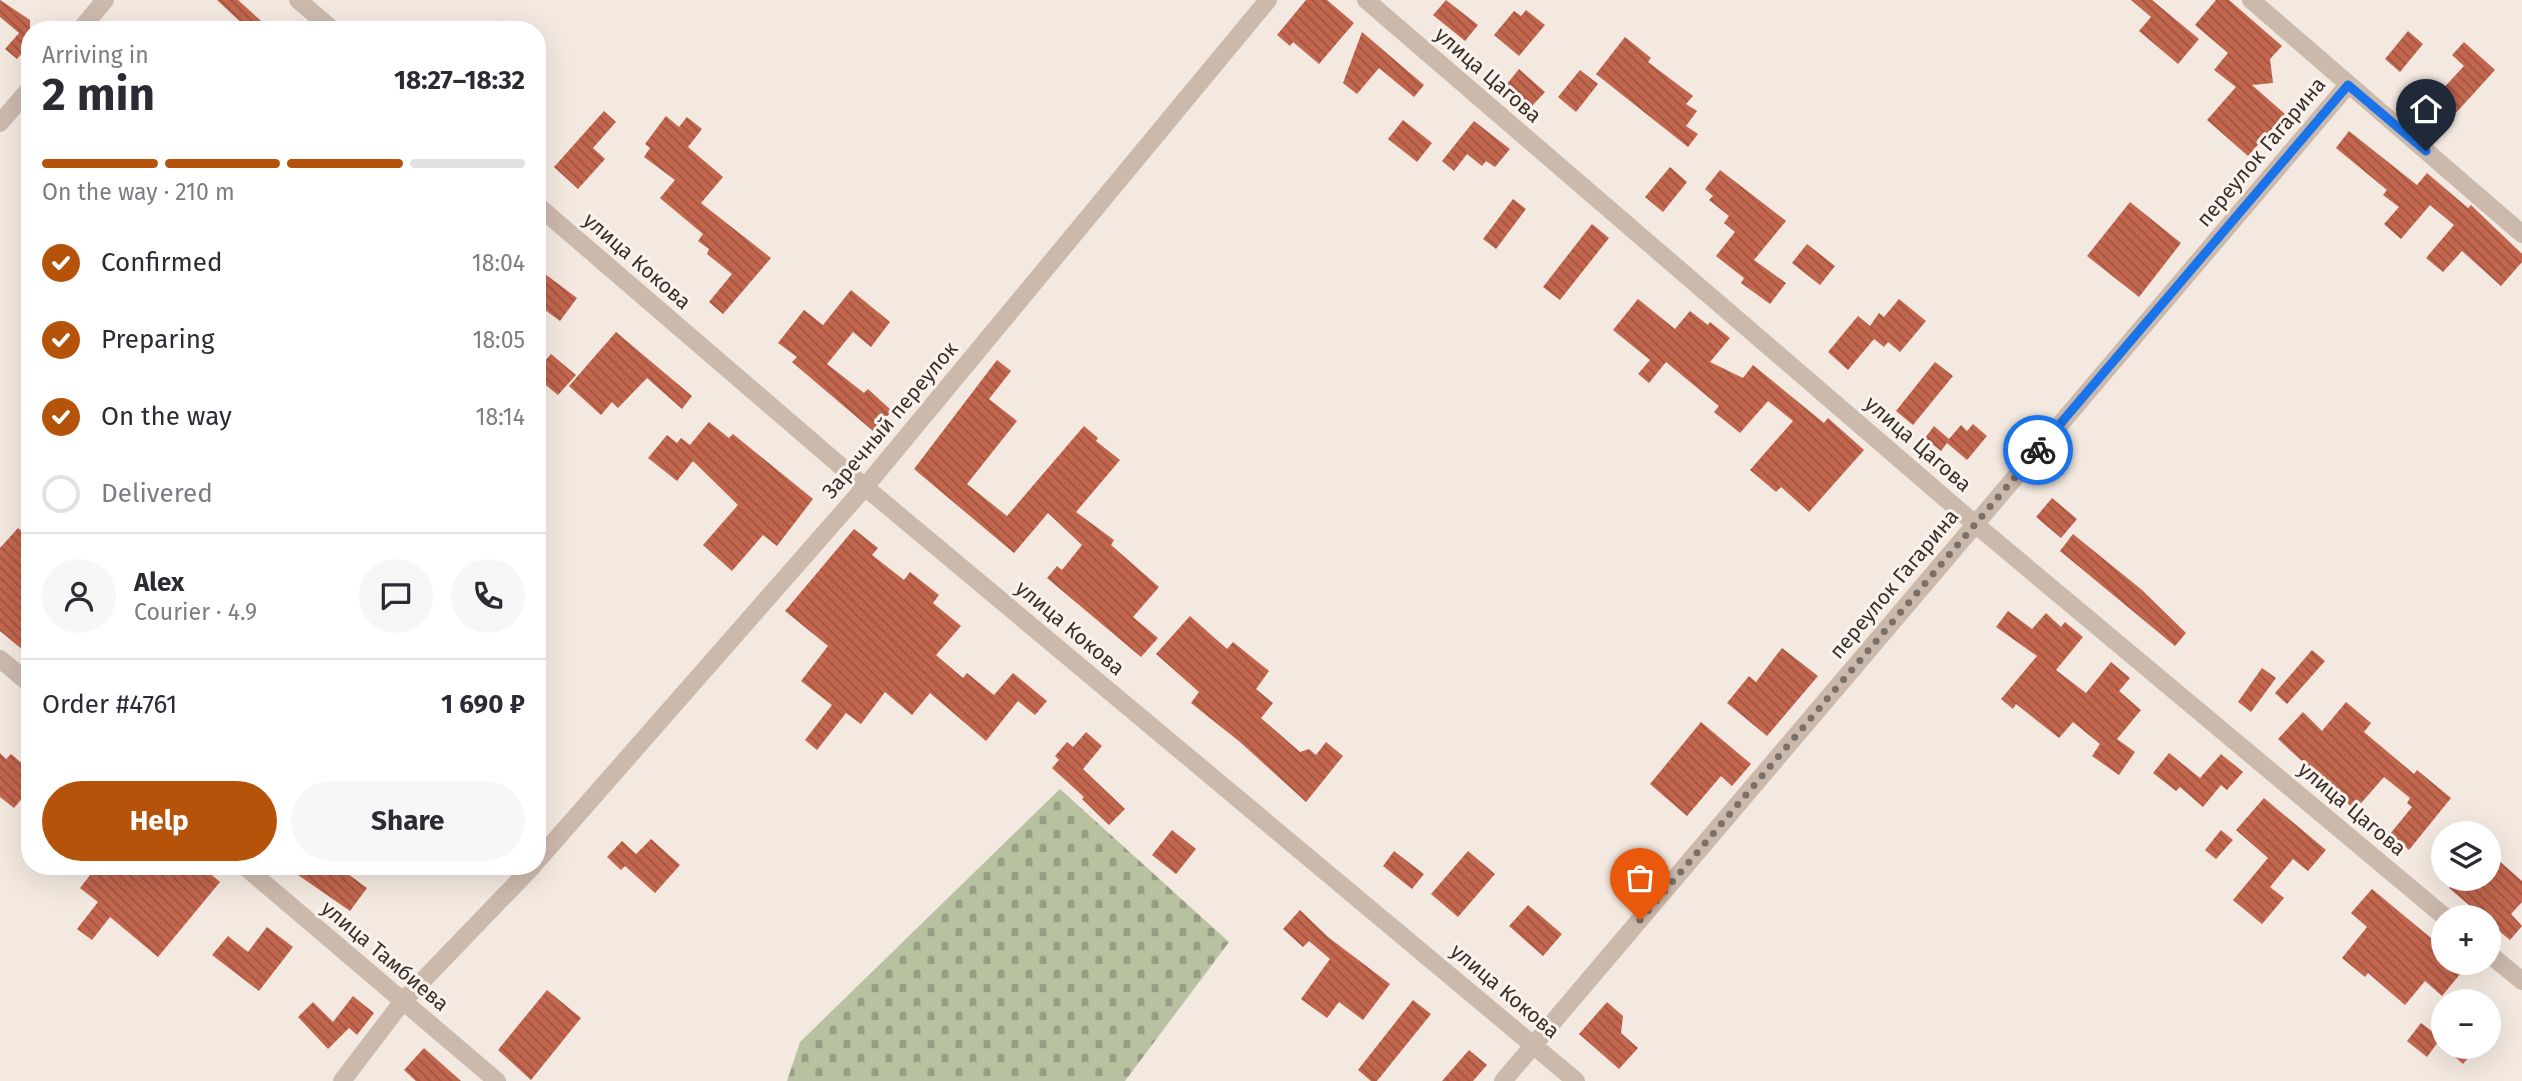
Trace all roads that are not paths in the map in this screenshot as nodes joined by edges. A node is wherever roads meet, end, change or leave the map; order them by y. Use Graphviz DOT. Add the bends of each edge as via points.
graph roads {
  1 [pos="105,0"];
  2 [pos="298,0"];
  3 [pos="1268,0"];
  4 [pos="1366,0"];
  5 [pos="2251,0"];
  6 [pos="88,21"];
  7 [pos="322,21"];
  8 [pos="2348,85"];
  9 [pos="21,98"];
  10 [pos="0,122"];
  11 [pos="546,213"];
  12 [pos="2522,234"];
  13 [pos="864,486"];
  14 [pos="1975,523"];
  15 [pos="0,659"];
  16 [pos="21,676"];
  17 [pos="546,851"];
  18 [pos="255,875"];
  19 [pos="524,875"];
  20 [pos="2431,905"];
  21 [pos="2501,964"];
  22 [pos="2522,981"];
  23 [pos="403,1001"];
  24 [pos="1534,1045"];
  25 [pos="342,1081"];
  26 [pos="497,1081"];
  27 [pos="1503,1081"];
  28 [pos="1576,1081"];
  1 -- 6 [label="street"];
  2 -- 7 [label="street"];
  3 -- 13 [label="street, Заречный переулок"];
  4 -- 14 [label="street, улица Цагова"];
  5 -- 8 [label="street"];
  8 -- 12 [label="street"];
  8 -- 14 [label="street, переулок Гагарина"];
  9 -- 10 [label="street"];
  11 -- 13 [label="street, улица Кокова"];
  13 -- 17 [label="street, Заречный переулок"];
  13 -- 24 [label="street, улица Кокова"];
  14 -- 20 [label="street, улица Цагова"];
  14 -- 24 [label="street, переулок Гагарина"];
  15 -- 16 [label="street"];
  18 -- 23 [label="street, улица Тамбиева"];
  19 -- 23 [label="street"];
  21 -- 22 [label="street"];
  23 -- 25 [label="street"];
  23 -- 26 [label="street, улица Тамбиева"];
  24 -- 27 [label="street, переулок Гагарина"];
  24 -- 28 [label="street, улица Кокова"];
}
